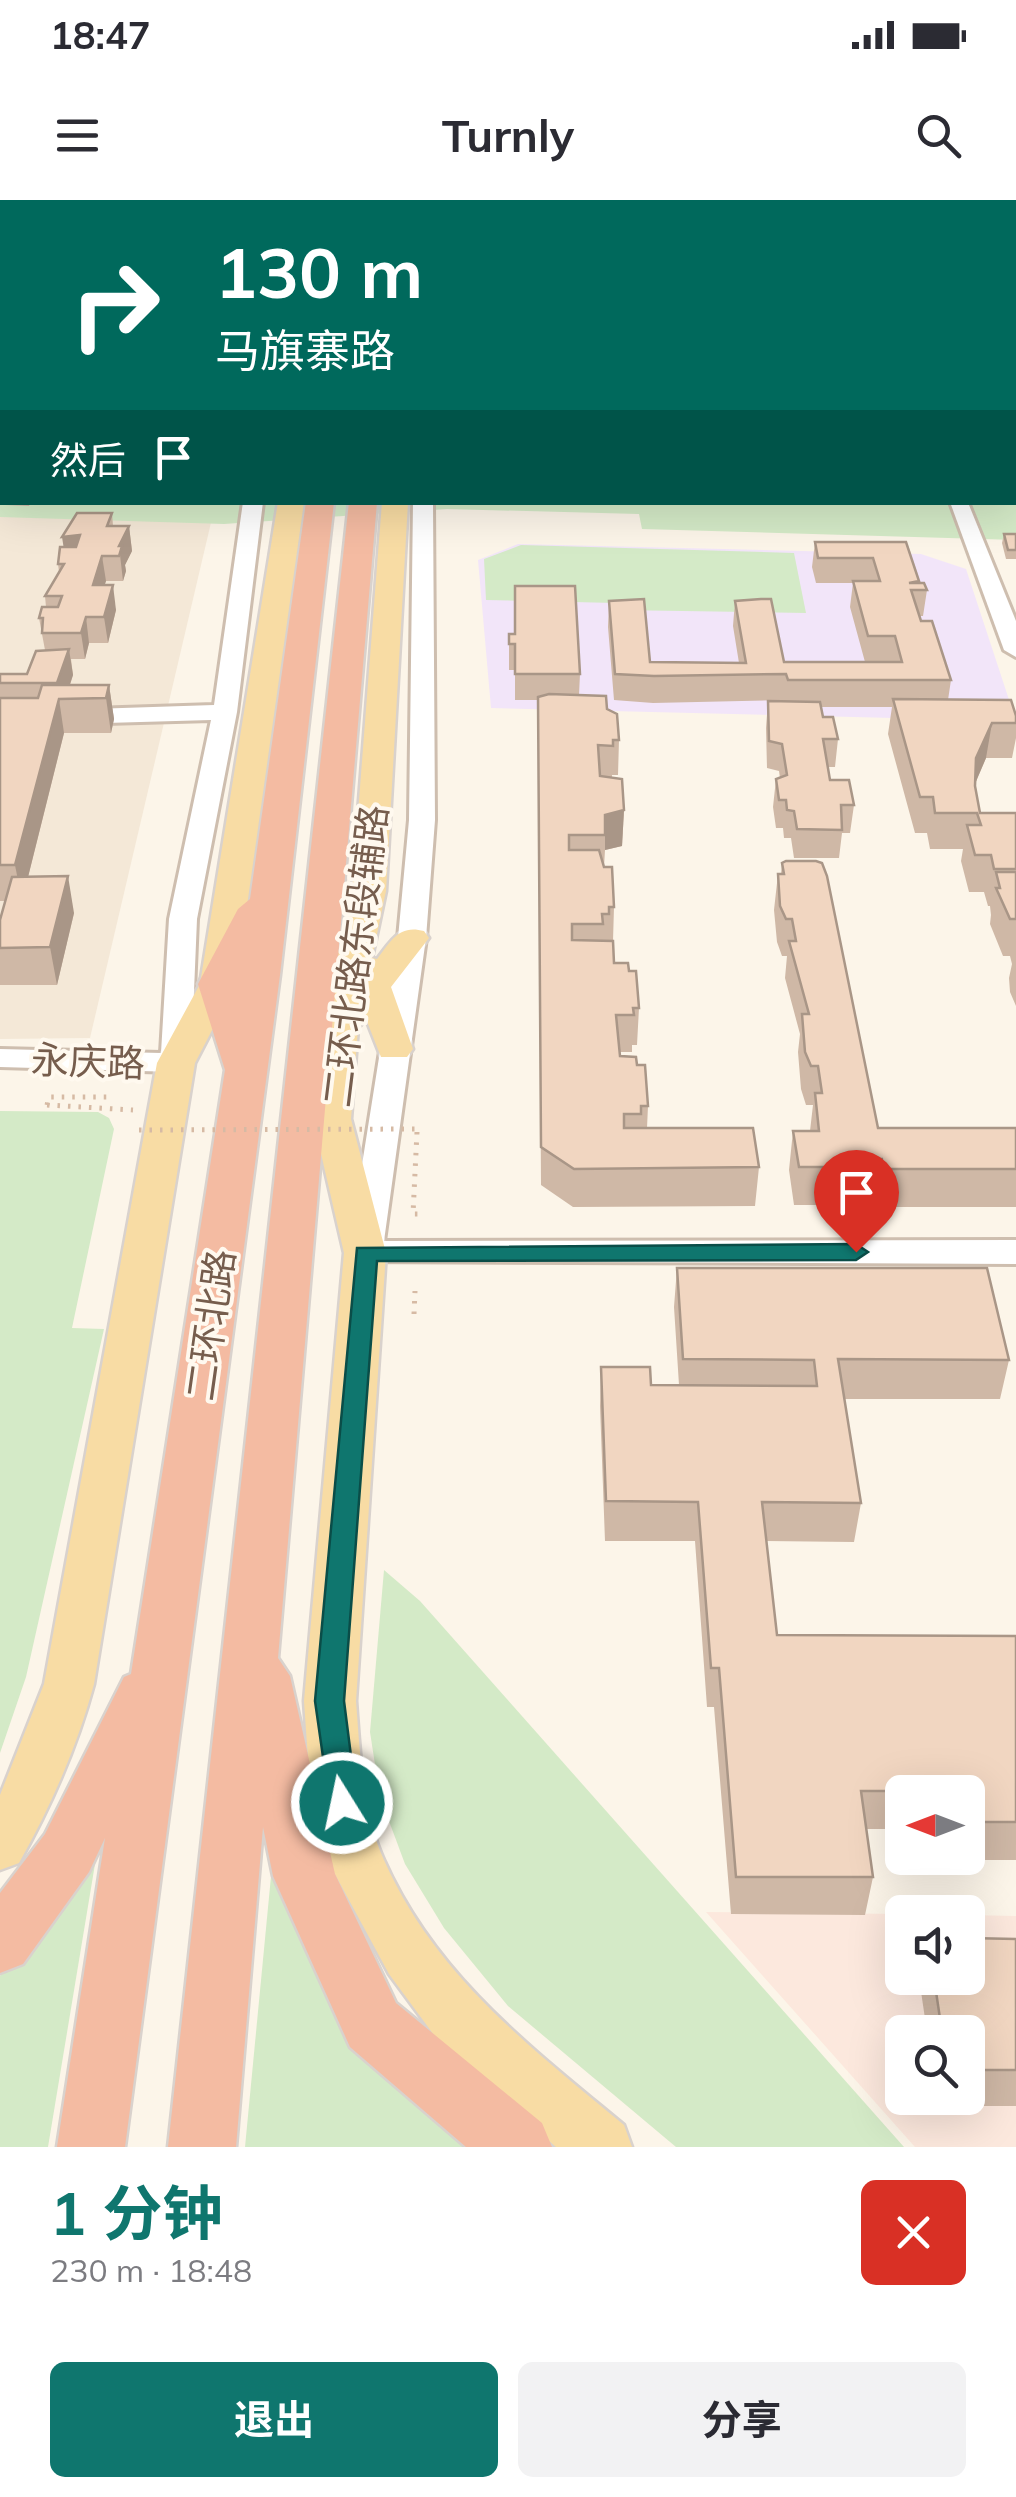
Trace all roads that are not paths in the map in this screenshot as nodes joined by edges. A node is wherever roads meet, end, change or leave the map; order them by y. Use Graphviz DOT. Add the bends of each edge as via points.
graph roads {
  1 [pos="253,505"];
  2 [pos="291,505"];
  3 [pos="320,505"];
  4 [pos="363,505"];
  5 [pos="395,505"];
  6 [pos="423,505"];
  7 [pos="959,505"];
  8 [pos="1016,650"];
  9 [pos="225,712"];
  10 [pos="0,719"];
  11 [pos="272,880"];
  12 [pos="412,938"];
  13 [pos="358,945"];
  14 [pos="218,984"];
  15 [pos="372,986"];
  16 [pos="340,1026"];
  17 [pos="394,1048"];
  18 [pos="0,1058"];
  19 [pos="175,1070"];
  20 [pos="310,1074"];
  21 [pos="245,1077"];
  22 [pos="0,1078"];
  23 [pos="332,1119"];
  24 [pos="1016,1252"];
  25 [pos="365,1253"];
  26 [pos="252,1619"];
  27 [pos="162,1656"];
  28 [pos="0,1846"];
  29 [pos="0,1943"];
  30 [pos="91,2147"];
  31 [pos="202,2147"];
  32 [pos="518,2147"];
  33 [pos="602,2147"];
  1 -- 9 [label="street"];
  2 -- 14 [label="main road"];
  3 -- 11 [label="highway, 二环北路"];
  4 -- 20 [label="highway, 二环北路"];
  5 -- 13 [label="main road, 二环北路东段辅路" via="370,891"];
  6 -- 12 [label="street" via="422,820"];
  7 -- 8 [label="street"];
  9 -- 10 [label="street"];
  9 -- 19 [label="street" via="183,919"];
  11 -- 14 [label="highway"];
  11 -- 21 [label="highway, 二环北路"];
  12 -- 15 [label="main road"];
  12 -- 17 [label="street"];
  13 -- 15 [label="main road"];
  13 -- 16 [label="main road, 二环北路东段辅路"];
  14 -- 19 [label="main road"];
  14 -- 21 [label="highway"];
  15 -- 16 [label="main road"];
  15 -- 17 [label="main road"];
  16 -- 20 [label="highway"];
  16 -- 23 [label="main road, 二环北路东段辅路"];
  17 -- 25 [label="street"];
  18 -- 19 [label="street, 永庆路"];
  19 -- 22 [label="street, 永庆路"];
  19 -- 28 [label="main road" via="70,1684 28,1800"];
  20 -- 23 [label="highway"];
  20 -- 26 [label="highway, 二环北路"];
  21 -- 27 [label="highway, 二环北路"];
  23 -- 25 [label="main road, 二环北路东段辅路"];
  24 -- 25 [label="street"];
  25 -- 33 [label="main road, 二环北路东段辅路" via="330,1701 335,1773 357,1865 409,1955 466,2030"];
  26 -- 31 [label="highway, 二环北路"];
  26 -- 32 [label="highway" via="304,1876 373,2024"];
  27 -- 29 [label="highway" via="67,1853"];
  27 -- 30 [label="highway, 二环北路"];
}
